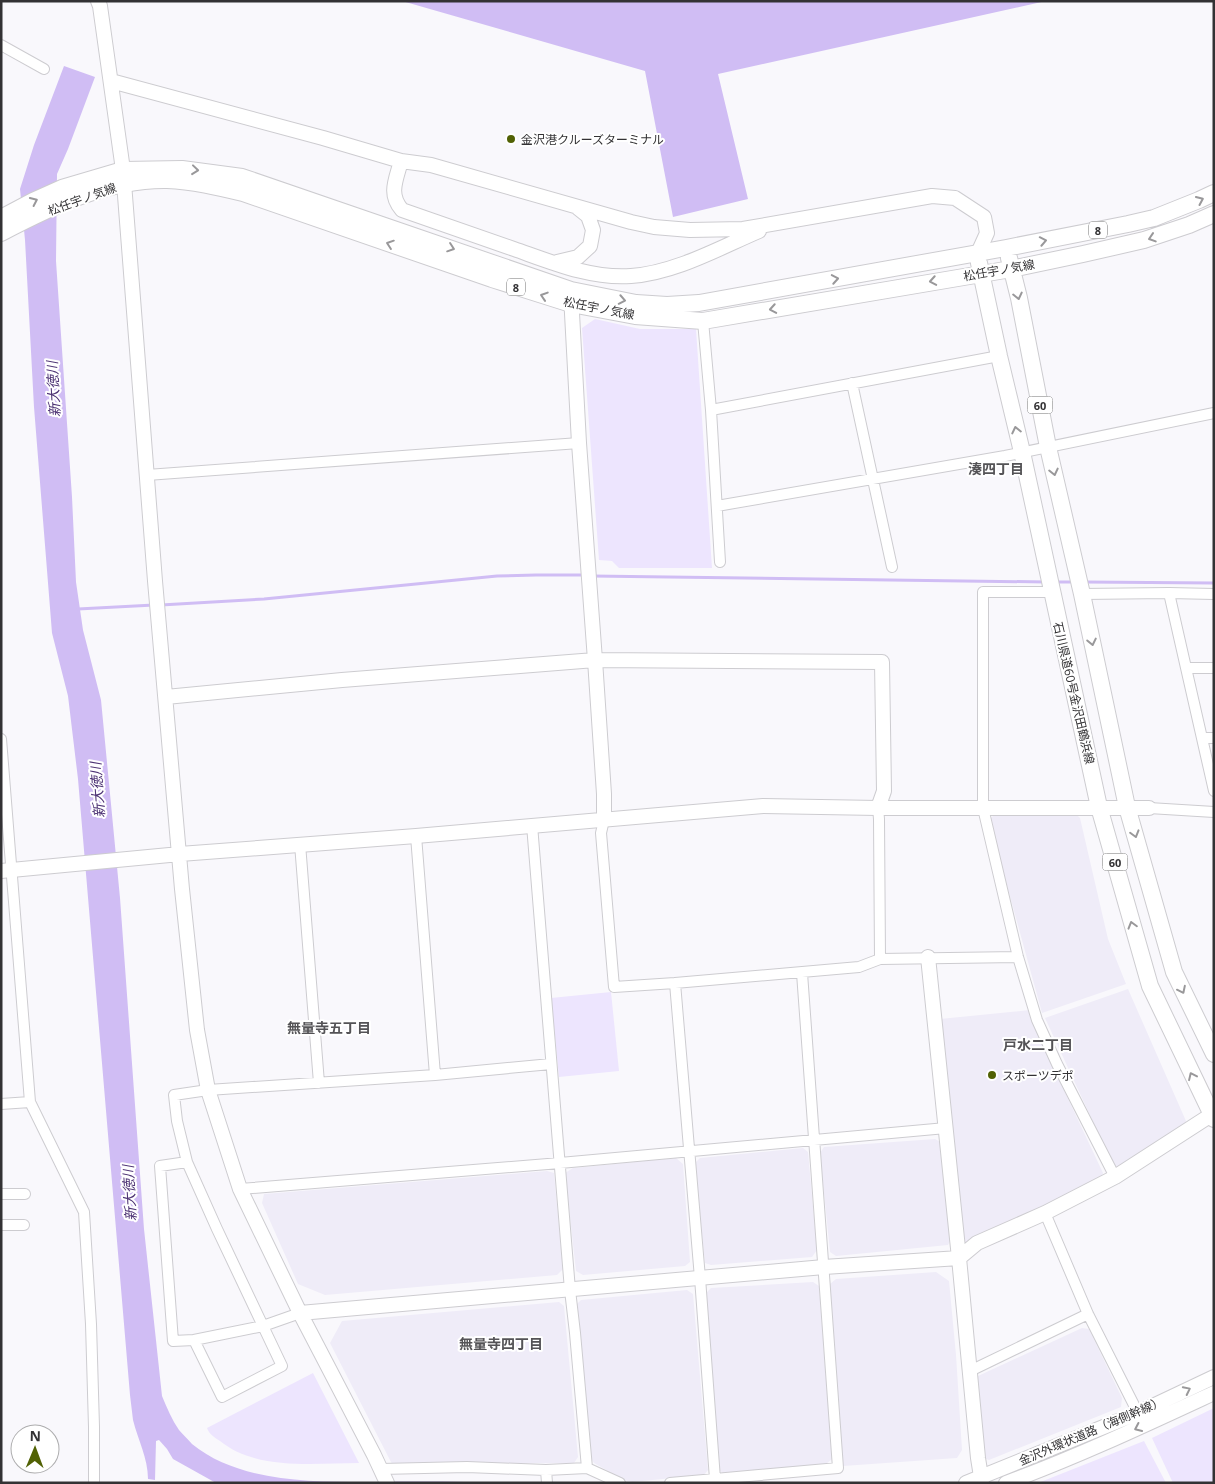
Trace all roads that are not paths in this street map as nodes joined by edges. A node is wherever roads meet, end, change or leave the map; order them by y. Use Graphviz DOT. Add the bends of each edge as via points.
graph roads {
  1 [pos="98,1"];
  2 [pos="1,45"];
  3 [pos="44,68"];
  4 [pos="111,81"];
  5 [pos="401,160"];
  6 [pos="123,177"];
  7 [pos="1214,193"];
  8 [pos="576,206"];
  9 [pos="1214,214"];
  10 [pos="778,223"];
  11 [pos="4,224"];
  12 [pos="987,233"];
  13 [pos="1006,248"];
  14 [pos="978,253"];
  15 [pos="554,263"];
  16 [pos="1012,269"];
  17 [pos="981,273"];
  18 [pos="571,297"];
  19 [pos="703,320"];
  20 [pos="999,356"];
  21 [pos="852,383"];
  22 [pos="711,410"];
  23 [pos="1214,413"];
  24 [pos="579,443"];
  25 [pos="1048,447"];
  26 [pos="1022,452"];
  27 [pos="147,475"];
  28 [pos="872,479"];
  29 [pos="717,506"];
  30 [pos="720,562"];
  31 [pos="892,567"];
  32 [pos="1051,592"];
  33 [pos="1169,593"];
  34 [pos="1082,594"];
  35 [pos="1214,594"];
  36 [pos="595,660"];
  37 [pos="1186,668"];
  38 [pos="1214,668"];
  39 [pos="166,697"];
  40 [pos="1202,738"];
  41 [pos="1214,738"];
  42 [pos="1,739"];
  43 [pos="1214,791"];
  44 [pos="1099,807"];
  45 [pos="1127,807"];
  46 [pos="878,808"];
  47 [pos="983,808"];
  48 [pos="1149,808"];
  49 [pos="1214,812"];
  50 [pos="604,820"];
  51 [pos="532,825"];
  52 [pos="416,836"];
  53 [pos="300,844"];
  54 [pos="180,854"];
  55 [pos="7,871"];
  56 [pos="928,957"];
  57 [pos="1018,957"];
  58 [pos="880,959"];
  59 [pos="802,973"];
  60 [pos="675,984"];
  61 [pos="1214,1054"];
  62 [pos="551,1064"];
  63 [pos="435,1075"];
  64 [pos="319,1083"];
  65 [pos="208,1090"];
  66 [pos="30,1102"];
  67 [pos="1,1104"];
  68 [pos="1213,1116"];
  69 [pos="946,1128"];
  70 [pos="815,1139"];
  71 [pos="689,1151"];
  72 [pos="187,1162"];
  73 [pos="560,1163"];
  74 [pos="1115,1177"];
  75 [pos="240,1189"];
  76 [pos="1,1194"];
  77 [pos="25,1194"];
  78 [pos="1045,1213"];
  79 [pos="1,1225"];
  80 [pos="24,1225"];
  81 [pos="959,1258"];
  82 [pos="824,1267"];
  83 [pos="700,1278"];
  84 [pos="570,1290"];
  85 [pos="300,1313"];
  86 [pos="1088,1314"];
  87 [pos="262,1326"];
  88 [pos="194,1340"];
  89 [pos="970,1371"];
  90 [pos="1214,1377"];
  91 [pos="1214,1393"];
  92 [pos="1138,1413"];
  93 [pos="587,1468"];
  94 [pos="547,1475"];
  95 [pos="384,1476"];
  96 [pos="981,1480"];
  97 [pos="715,1481"];
  98 [pos="94,1483"];
  99 [pos="620,1483"];
  100 [pos="670,1483"];
  101 [pos="966,1483"];
  102 [pos="1006,1483"];
  1 -- 4 [label="street"];
  2 -- 3 [label="street"];
  4 -- 5 [label="street"];
  4 -- 6 [label="street"];
  5 -- 8 [label="street" via="431,165"];
  5 -- 15 [label="street" via="394,191 395,202 402,210"];
  6 -- 11 [label="main road, 松任宇ノ気線 / 8" via="62,196"];
  6 -- 18 [label="main road, 松任宇ノ気線 / 8" via="182,169 242,177"];
  6 -- 27 [label="street"];
  13 -- 7 [label="main road, 松任宇ノ気線 / 8, one-way" via="1154,218"];
  8 -- 10 [label="street" via="654,227 743,229"];
  8 -- 15 [label="street" via="588,216 593,230 590,246 578,257"];
  9 -- 16 [label="main road, 松任宇ノ気線 / 8, one-way" via="1144,240"];
  10 -- 12 [label="street" via="932,196 955,198 984,217"];
  10 -- 15 [label="street" via="680,266 658,272 631,276 600,275"];
  12 -- 13 [label="street"];
  12 -- 14 [label="street"];
  13 -- 14 [label="main road, 松任宇ノ気線 / 8"];
  13 -- 16 [label="main road, 60"];
  14 -- 17 [label="main road, 石川県道60号金沢田鶴浜線 / 60"];
  18 -- 14 [label="main road, 松任宇ノ気線 / 8, one-way" via="667,305 699,303"];
  16 -- 17 [label="main road, 松任宇ノ気線 / 8"];
  16 -- 25 [label="main road, 60, one-way"];
  17 -- 19 [label="main road, 松任宇ノ気線 / 8, one-way"];
  17 -- 20 [label="main road, 石川県道60号金沢田鶴浜線 / 60"];
  18 -- 19 [label="main road, 松任宇ノ気線 / 8" via="635,316"];
  18 -- 24 [label="street"];
  19 -- 22 [label="street"];
  20 -- 21 [label="street"];
  26 -- 20 [label="main road, 石川県道60号金沢田鶴浜線 / 60, one-way"];
  21 -- 22 [label="street"];
  21 -- 28 [label="street"];
  22 -- 29 [label="street"];
  23 -- 25 [label="street"];
  24 -- 27 [label="street"];
  24 -- 36 [label="street"];
  25 -- 26 [label="street"];
  25 -- 34 [label="main road, 60, one-way"];
  26 -- 28 [label="street"];
  26 -- 32 [label="main road, 石川県道60号金沢田鶴浜線 / 60"];
  27 -- 39 [label="street"];
  28 -- 29 [label="street"];
  28 -- 31 [label="street"];
  29 -- 30 [label="street"];
  32 -- 44 [label="main road, 石川県道60号金沢田鶴浜線 / 60"];
  32 -- 47 [label="street" via="983,592"];
  33 -- 34 [label="street"];
  33 -- 35 [label="street"];
  33 -- 37 [label="street"];
  34 -- 45 [label="main road, 60, one-way"];
  36 -- 39 [label="street"];
  36 -- 46 [label="street" via="882,662 884,791"];
  36 -- 50 [label="street"];
  37 -- 38 [label="street"];
  37 -- 40 [label="street"];
  39 -- 54 [label="street"];
  40 -- 41 [label="street"];
  40 -- 43 [label="street"];
  42 -- 55 [label="street"];
  44 -- 45 [label="street"];
  44 -- 47 [label="street"];
  68 -- 44 [label="main road, 石川県道60号金沢田鶴浜線 / 60, one-way" via="1150,986"];
  45 -- 48 [label="street"];
  45 -- 61 [label="main road, 60, one-way" via="1174,972"];
  46 -- 47 [label="street"];
  46 -- 50 [label="street" via="763,806"];
  46 -- 58 [label="street"];
  47 -- 57 [label="street"];
  48 -- 49 [label="street"];
  50 -- 51 [label="street"];
  50 -- 60 [label="street" via="601,833 614,987"];
  51 -- 52 [label="street"];
  51 -- 62 [label="street"];
  52 -- 53 [label="street"];
  52 -- 63 [label="street"];
  53 -- 54 [label="street"];
  53 -- 64 [label="street"];
  54 -- 55 [label="street"];
  54 -- 65 [label="street" via="197,1030"];
  55 -- 66 [label="street"];
  56 -- 57 [label="street"];
  56 -- 58 [label="street"];
  56 -- 69 [label="street"];
  57 -- 74 [label="street" via="1037,1020"];
  58 -- 59 [label="street" via="859,967"];
  59 -- 60 [label="street"];
  59 -- 70 [label="street"];
  60 -- 71 [label="street"];
  62 -- 63 [label="street"];
  62 -- 73 [label="street"];
  63 -- 64 [label="street"];
  64 -- 65 [label="street"];
  65 -- 72 [label="street" via="174,1095"];
  65 -- 75 [label="street"];
  66 -- 67 [label="street"];
  66 -- 98 [label="street" via="84,1212 91,1324"];
  68 -- 74 [label="street"];
  69 -- 70 [label="street"];
  69 -- 81 [label="street"];
  70 -- 71 [label="street"];
  70 -- 82 [label="street"];
  71 -- 73 [label="street"];
  71 -- 83 [label="street"];
  72 -- 87 [label="street"];
  72 -- 88 [label="street" via="160,1166 173,1341"];
  73 -- 75 [label="street"];
  73 -- 84 [label="street"];
  74 -- 78 [label="street"];
  75 -- 85 [label="street"];
  76 -- 77 [label="street"];
  78 -- 81 [label="street" via="977,1244"];
  78 -- 86 [label="street"];
  79 -- 80 [label="street"];
  81 -- 82 [label="street"];
  81 -- 89 [label="street"];
  82 -- 83 [label="street"];
  82 -- 97 [label="street" via="838,1468"];
  83 -- 84 [label="street"];
  83 -- 97 [label="street"];
  84 -- 85 [label="street"];
  84 -- 93 [label="street"];
  85 -- 87 [label="street"];
  85 -- 95 [label="street"];
  86 -- 89 [label="street"];
  86 -- 92 [label="street"];
  87 -- 88 [label="street"];
  87 -- 88 [label="street" via="282,1366 222,1397"];
  89 -- 96 [label="street"];
  92 -- 90 [label="street, 金沢外環状道路（海側幹線）, one-way"];
  91 -- 102 [label="street, 金沢外環状道路（海側幹線）, one-way" via="1101,1445"];
  92 -- 96 [label="street, 金沢外環状道路（海側幹線）"];
  93 -- 94 [label="street"];
  93 -- 99 [label="street"];
  94 -- 95 [label="street" via="467,1467"];
  96 -- 101 [label="street, 金沢外環状道路（海側幹線）"];
  97 -- 100 [label="street"];
}
